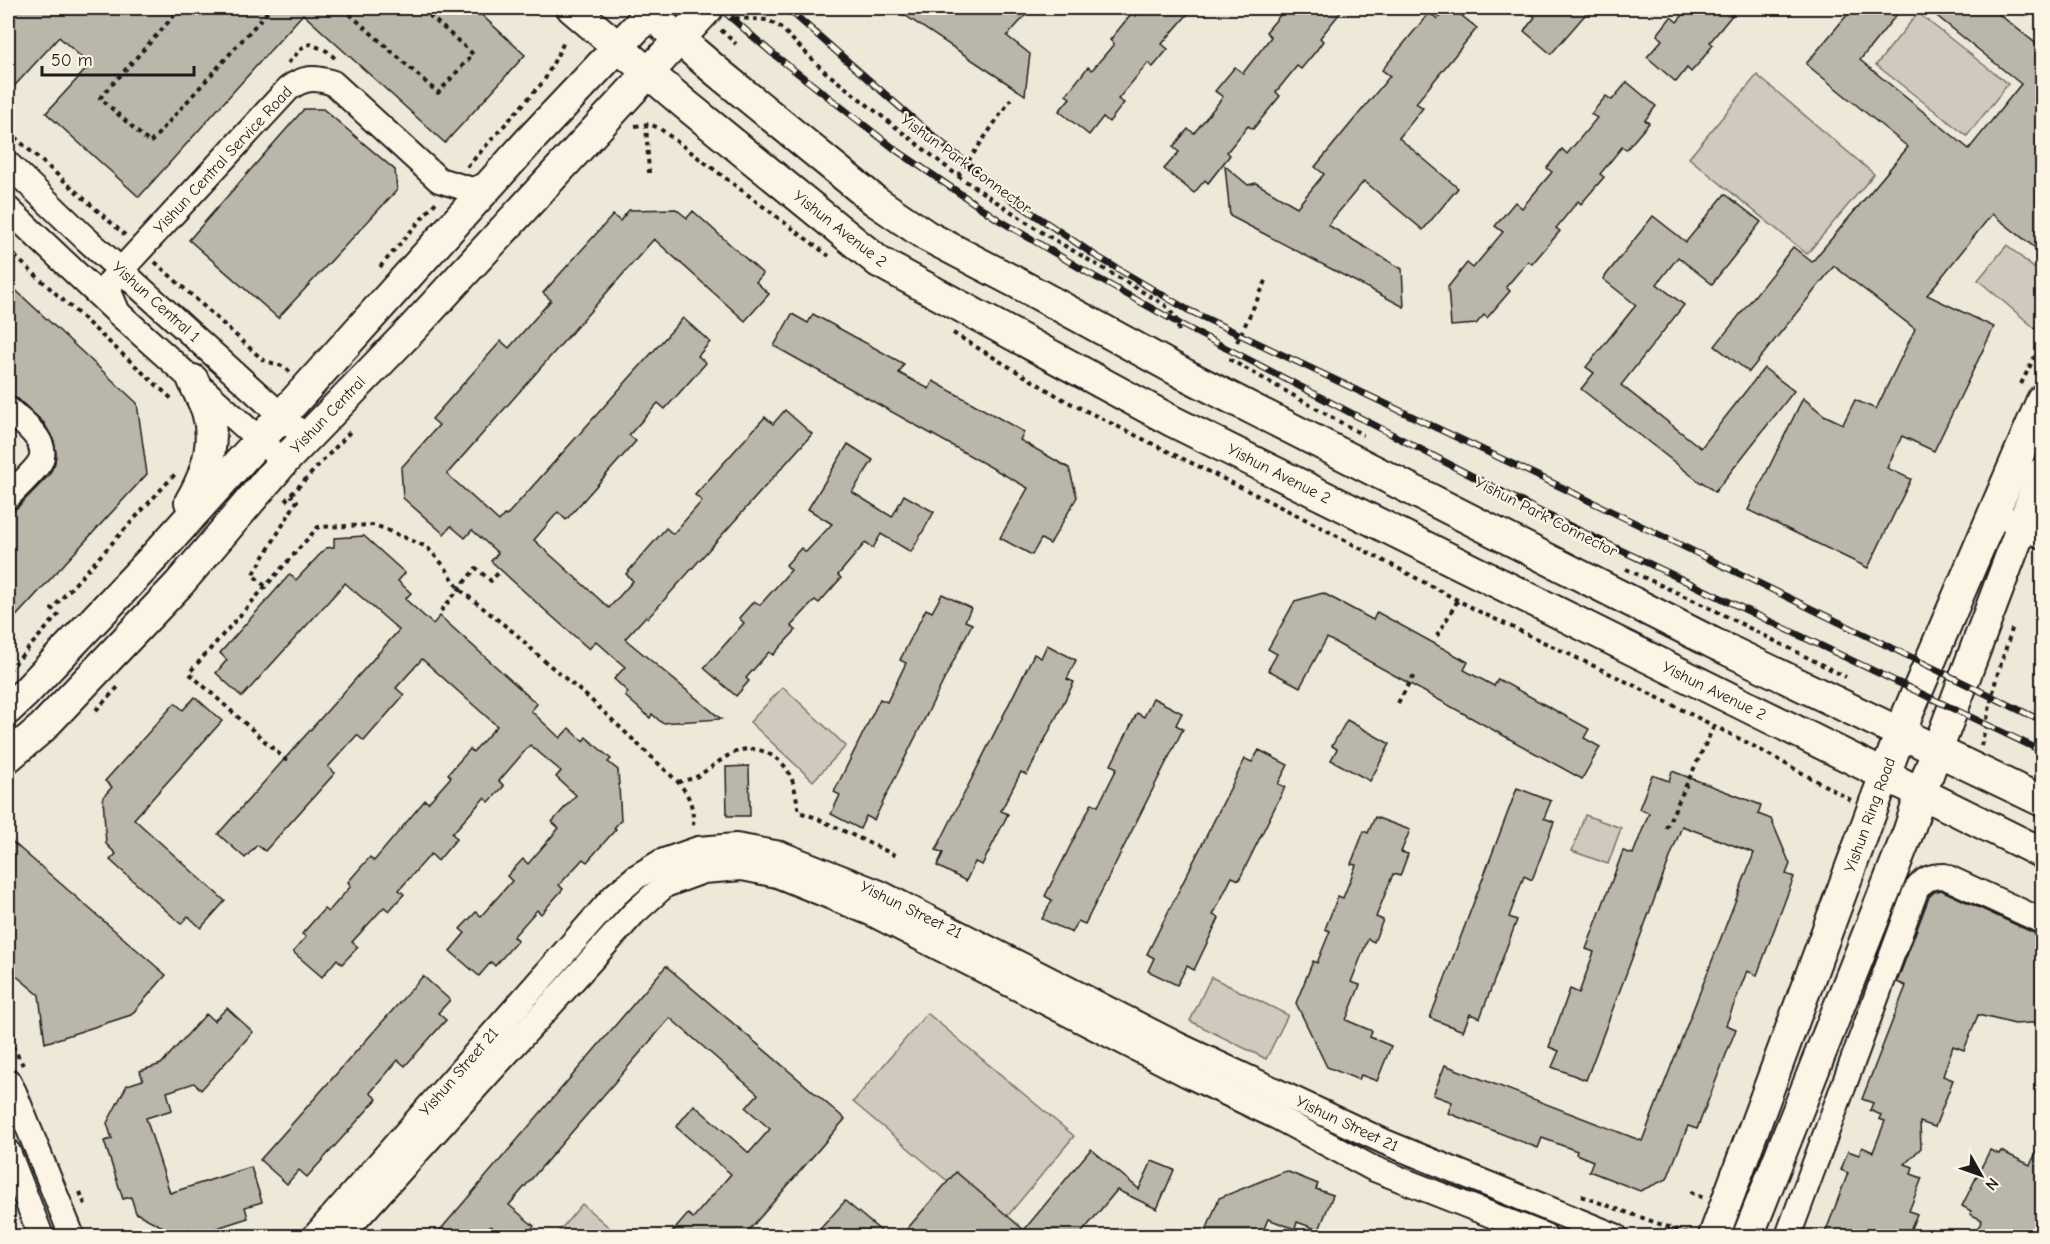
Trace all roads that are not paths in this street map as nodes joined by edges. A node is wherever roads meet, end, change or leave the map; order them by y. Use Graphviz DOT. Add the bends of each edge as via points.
graph roads {
  1 [pos="572,8"];
  2 [pos="708,8"];
  3 [pos="649,10"];
  4 [pos="679,39"];
  5 [pos="618,48"];
  6 [pos="648,73"];
  7 [pos="8,164"];
  8 [pos="490,184"];
  9 [pos="8,209"];
  10 [pos="927,236"];
  11 [pos="120,269"];
  12 [pos="963,308"];
  13 [pos="118,312"];
  14 [pos="186,393"];
  15 [pos="2043,400"];
  16 [pos="8,409"];
  17 [pos="281,416"];
  18 [pos="306,438"];
  19 [pos="260,439"];
  20 [pos="284,461"];
  21 [pos="2043,473"];
  22 [pos="8,497"];
  23 [pos="1994,513"];
  24 [pos="2032,532"];
  25 [pos="156,555"];
  26 [pos="8,709"];
  27 [pos="1901,733"];
  28 [pos="1937,750"];
  29 [pos="8,757"];
  30 [pos="1885,776"];
  31 [pos="1921,793"];
  32 [pos="2043,801"];
  33 [pos="2043,853"];
  34 [pos="876,903"];
  35 [pos="2043,921"];
  36 [pos="1193,1065"];
  37 [pos="8,1081"];
  38 [pos="1385,1142"];
  39 [pos="8,1152"];
  40 [pos="1372,1168"];
  41 [pos="1701,1235"];
  42 [pos="41,1236"];
  43 [pos="72,1236"];
  44 [pos="315,1236"];
  45 [pos="341,1236"];
  46 [pos="1545,1236"];
  47 [pos="1615,1236"];
  48 [pos="1748,1236"];
  49 [pos="1788,1236"];
  1 -- 5 [label="main road, Yishun Avenue 2"];
  2 -- 4 [label="main road, Yishun Central"];
  3 -- 4 [label="main road"];
  3 -- 5 [label="main road, Yishun Central"];
  4 -- 6 [label="main road, Yishun Central"];
  4 -- 10 [label="main road" via="874,200"];
  5 -- 6 [label="main road, Yishun Avenue 2"];
  5 -- 8 [label="main road, Yishun Central"];
  6 -- 12 [label="main road, Yishun Avenue 2" via="879,262"];
  6 -- 18 [label="main road, Yishun Central"];
  7 -- 11 [label="street, Yishun Central 1"];
  8 -- 11 [label="street, Yishun Central Service Road" via="472,190 439,180 333,83 307,78 288,89"];
  8 -- 17 [label="main road, Yishun Central"];
  9 -- 13 [label="street, Yishun Central 1"];
  10 -- 12 [label="main road" via="960,268 967,294"];
  10 -- 27 [label="main road" via="1186,375 1711,642"];
  11 -- 13 [label="street, Yishun Central Service Road" via="110,282 110,294"];
  11 -- 17 [label="street, Yishun Central 1"];
  12 -- 30 [label="main road, Yishun Avenue 2" via="1172,421"];
  13 -- 14 [label="street, Yishun Central 1"];
  14 -- 19 [label="street, Yishun Central 1"];
  14 -- 25 [label="main road" via="206,410 209,461 200,484"];
  15 -- 23 [label="main road, Yishun Ring Road"];
  16 -- 22 [label="street" via="42,447 41,461"];
  17 -- 18 [label="street, Yishun Central 1"];
  17 -- 19 [label="main road, Yishun Central"];
  18 -- 20 [label="main road, Yishun Central"];
  19 -- 20 [label="street, Yishun Central 1"];
  19 -- 25 [label="main road, Yishun Central"];
  20 -- 29 [label="main road, Yishun Central" via="179,584 42,728"];
  21 -- 24 [label="main road"];
  23 -- 24 [label="street"];
  23 -- 27 [label="main road, Yishun Ring Road"];
  24 -- 28 [label="main road"];
  25 -- 26 [label="main road, Yishun Central"];
  27 -- 28 [label="main road"];
  27 -- 30 [label="main road, Yishun Ring Road"];
  28 -- 31 [label="main road"];
  28 -- 32 [label="main road"];
  30 -- 31 [label="main road, Yishun Avenue 2"];
  30 -- 41 [label="main road, Yishun Ring Road"];
  31 -- 33 [label="main road, Yishun Avenue 2"];
  31 -- 48 [label="main road"];
  34 -- 36 [label="street, Yishun Street 21"];
  34 -- 44 [label="street, Yishun Street 21" via="781,854 736,846 698,849 660,862 615,895"];
  34 -- 45 [label="street, Yishun Street 21" via="742,868 703,871 665,885 626,922"];
  35 -- 49 [label="street" via="1944,876 1923,880"];
  36 -- 38 [label="street, Yishun Street 21"];
  36 -- 40 [label="street, Yishun Street 21" via="1277,1117"];
  37 -- 43 [label="street"];
  38 -- 40 [label="street"];
  38 -- 47 [label="street, Yishun Street 21"];
  39 -- 42 [label="street"];
  40 -- 46 [label="street, Yishun Street 21"];
}
